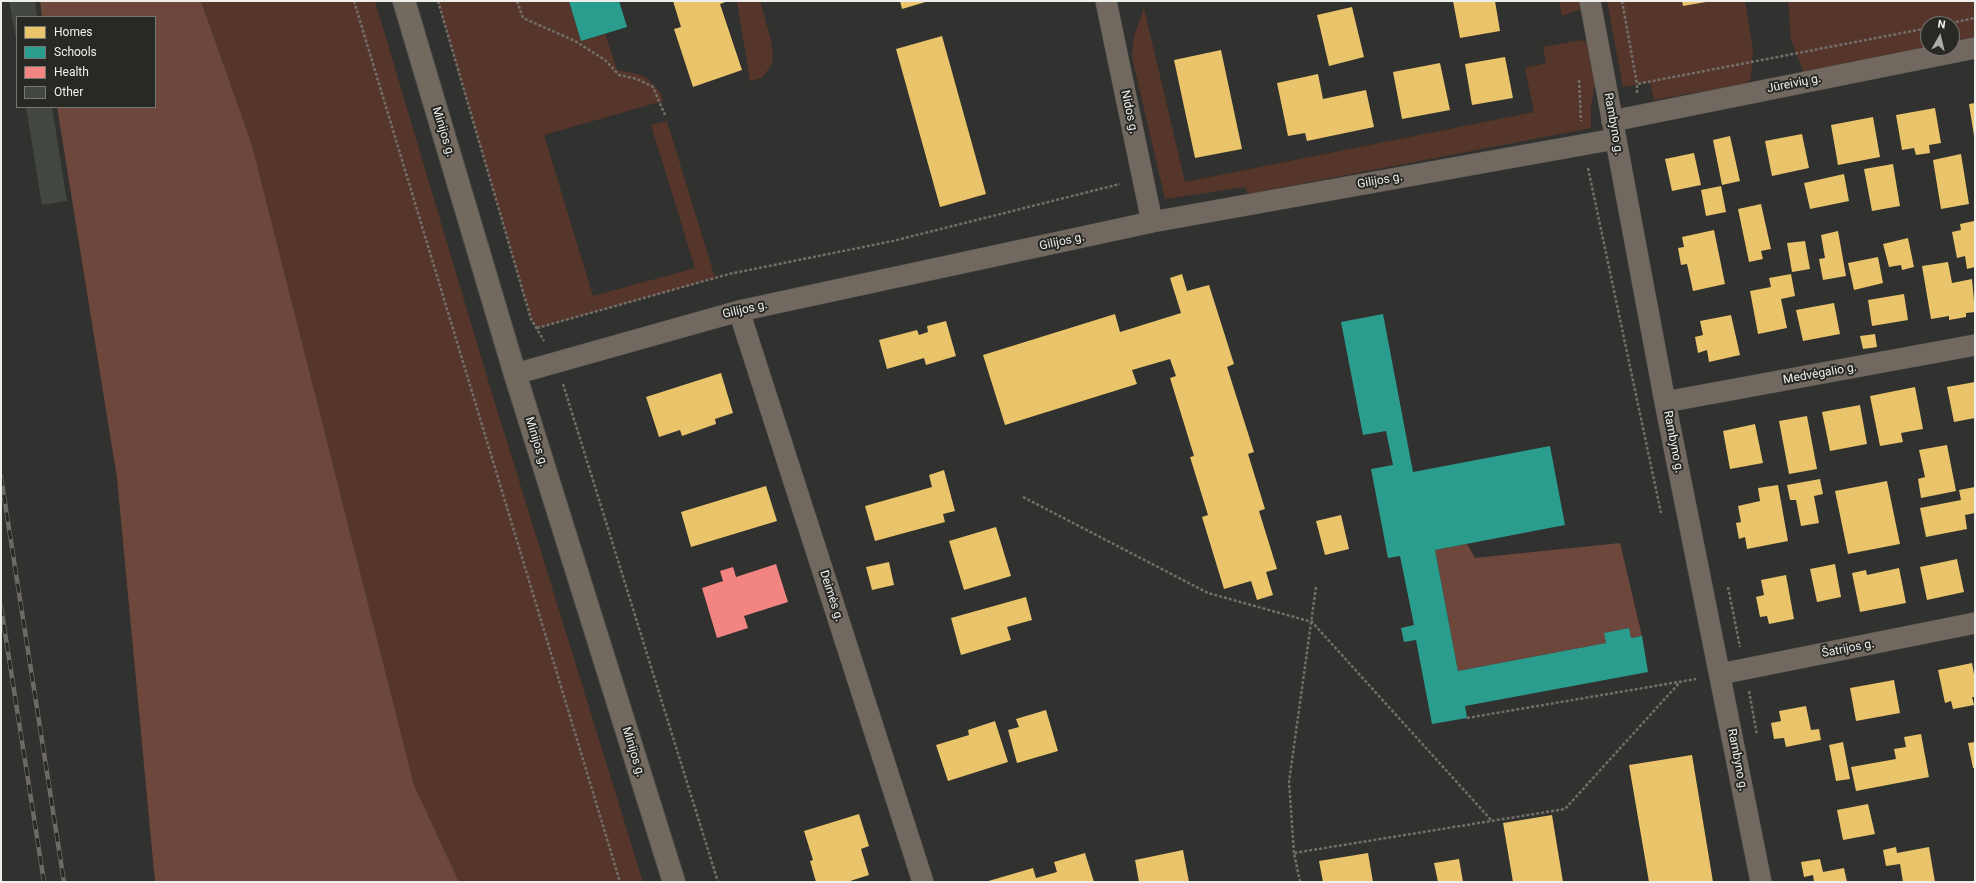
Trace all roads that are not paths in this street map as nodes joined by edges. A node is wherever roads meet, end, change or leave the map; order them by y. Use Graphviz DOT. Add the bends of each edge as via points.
graph roads {
  1 [pos="404,1"];
  2 [pos="1106,1"];
  3 [pos="1590,1"];
  4 [pos="1975,48"];
  5 [pos="1614,130"];
  6 [pos="1152,222"];
  7 [pos="739,311"];
  8 [pos="1975,345"];
  9 [pos="515,374"];
  10 [pos="1665,402"];
  11 [pos="1975,623"];
  12 [pos="1720,674"];
  13 [pos="674,882"];
  14 [pos="924,882"];
  15 [pos="1761,882"];
  1 -- 9 [label="main road, Minijos g."];
  2 -- 6 [label="street, Nidos g."];
  3 -- 5 [label="street, Rambyno g."];
  4 -- 5 [label="street, Jūreivių g."];
  5 -- 6 [label="street, Gilijos g." via="1583,145"];
  5 -- 10 [label="street, Rambyno g."];
  6 -- 7 [label="street, Gilijos g."];
  7 -- 9 [label="street, Gilijos g."];
  7 -- 14 [label="street, Deimės g."];
  8 -- 10 [label="street, Medvėgalio g."];
  9 -- 13 [label="main road, Minijos g."];
  10 -- 12 [label="street, Rambyno g."];
  11 -- 12 [label="street, Šatrijos g."];
  12 -- 15 [label="street, Rambyno g."];
}
